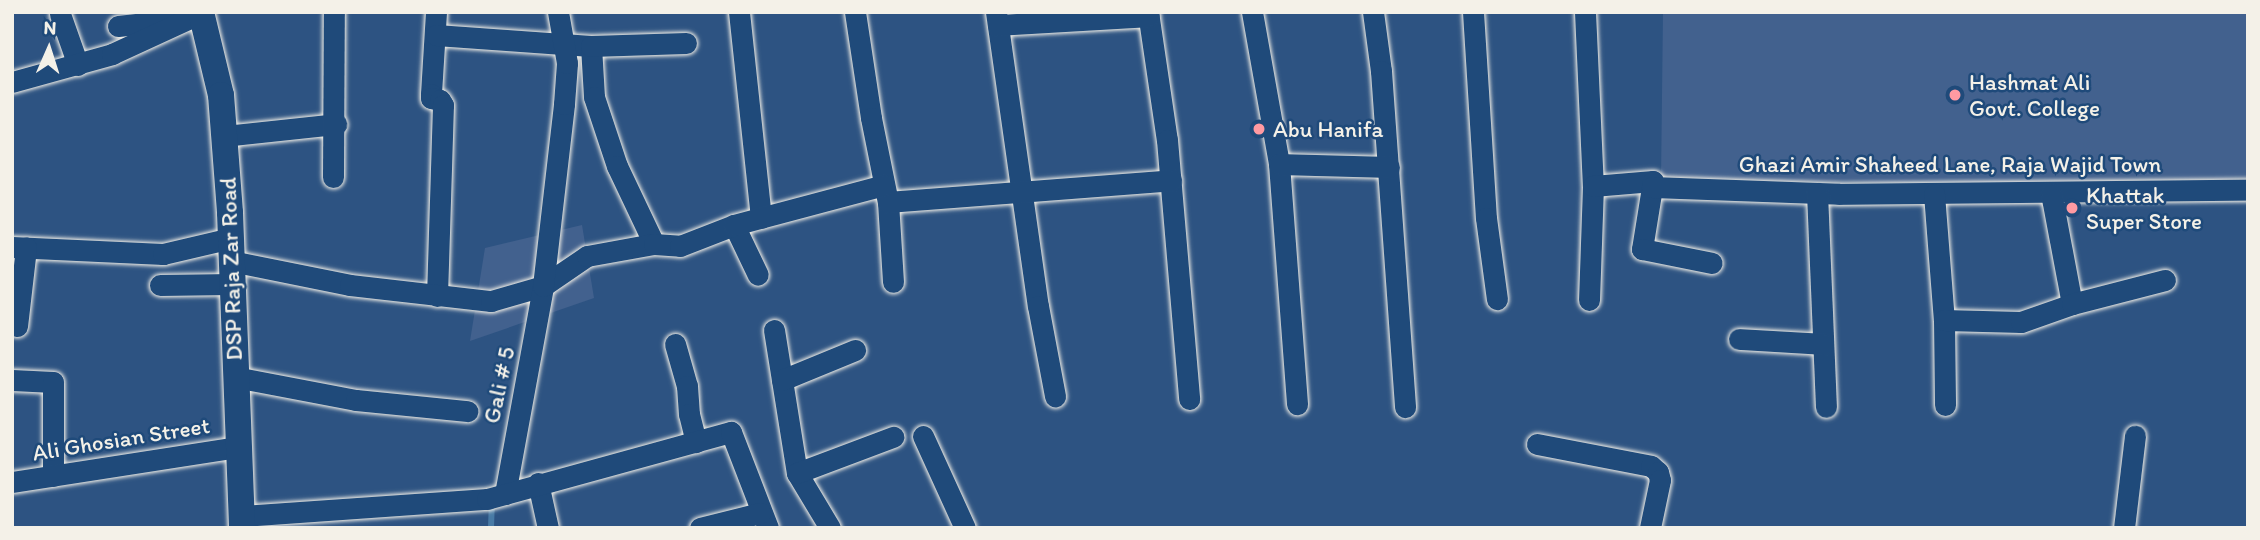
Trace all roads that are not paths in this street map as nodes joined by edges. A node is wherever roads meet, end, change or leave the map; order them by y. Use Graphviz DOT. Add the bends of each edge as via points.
graph roads {
  1 [pos="334,12"];
  2 [pos="436,12"];
  3 [pos="558,12"];
  4 [pos="739,12"];
  5 [pos="855,12"];
  6 [pos="1252,12"];
  7 [pos="1373,12"];
  8 [pos="1473,12"];
  9 [pos="1585,12"];
  10 [pos="60,14"];
  11 [pos="1148,14"];
  12 [pos="197,15"];
  13 [pos="997,19"];
  14 [pos="118,26"];
  15 [pos="436,36"];
  16 [pos="686,43"];
  17 [pos="561,44"];
  18 [pos="591,46"];
  19 [pos="78,65"];
  20 [pos="12,82"];
  21 [pos="336,124"];
  22 [pos="224,136"];
  23 [pos="1279,164"];
  24 [pos="1389,167"];
  25 [pos="333,177"];
  26 [pos="1171,180"];
  27 [pos="1593,186"];
  28 [pos="1652,187"];
  29 [pos="2248,190"];
  30 [pos="886,193"];
  31 [pos="1023,193"];
  32 [pos="1817,193"];
  33 [pos="2051,193"];
  34 [pos="1934,194"];
  35 [pos="761,218"];
  36 [pos="734,225"];
  37 [pos="654,244"];
  38 [pos="19,247"];
  39 [pos="232,261"];
  40 [pos="1712,263"];
  41 [pos="758,275"];
  42 [pos="2165,280"];
  43 [pos="893,282"];
  44 [pos="160,285"];
  45 [pos="543,286"];
  46 [pos="437,296"];
  47 [pos="1497,299"];
  48 [pos="1589,300"];
  49 [pos="2072,304"];
  50 [pos="1944,320"];
  51 [pos="18,326"];
  52 [pos="774,330"];
  53 [pos="1739,339"];
  54 [pos="675,344"];
  55 [pos="1824,344"];
  56 [pos="855,350"];
  57 [pos="235,377"];
  58 [pos="12,380"];
  59 [pos="782,380"];
  60 [pos="1055,396"];
  61 [pos="1189,400"];
  62 [pos="1297,404"];
  63 [pos="1945,405"];
  64 [pos="1405,407"];
  65 [pos="1826,407"];
  66 [pos="467,411"];
  67 [pos="923,436"];
  68 [pos="2135,436"];
  69 [pos="893,437"];
  70 [pos="696,442"];
  71 [pos="1538,444"];
  72 [pos="239,447"];
  73 [pos="797,473"];
  74 [pos="53,476"];
  75 [pos="12,482"];
  76 [pos="538,484"];
  77 [pos="505,494"];
  78 [pos="764,520"];
  79 [pos="242,522"];
  80 [pos="548,528"];
  81 [pos="699,528"];
  82 [pos="830,528"];
  83 [pos="965,528"];
  84 [pos="1650,528"];
  85 [pos="2124,528"];
  1 -- 21 [label="street"];
  2 -- 15 [label="street"];
  3 -- 17 [label="street, Gali # 5"];
  4 -- 35 [label="street"];
  5 -- 30 [label="street"];
  6 -- 23 [label="street"];
  7 -- 24 [label="street"];
  8 -- 47 [label="street" via="1486,218"];
  9 -- 27 [label="street"];
  10 -- 19 [label="street"];
  11 -- 13 [label="street"];
  11 -- 26 [label="street"];
  12 -- 14 [label="street"];
  12 -- 19 [label="street"];
  12 -- 22 [label="street, DSP Raja Zar Road" via="220,95"];
  13 -- 31 [label="street"];
  15 -- 17 [label="street"];
  15 -- 46 [label="street" via="431,98 443,105"];
  16 -- 18 [label="street"];
  17 -- 18 [label="street"];
  17 -- 45 [label="street, Gali # 5" via="567,67"];
  18 -- 37 [label="street" via="594,97 617,166"];
  19 -- 20 [label="street"];
  21 -- 22 [label="street"];
  21 -- 25 [label="street"];
  22 -- 39 [label="street, DSP Raja Zar Road"];
  23 -- 24 [label="street"];
  23 -- 62 [label="street"];
  24 -- 64 [label="street"];
  26 -- 31 [label="street"];
  26 -- 61 [label="street"];
  27 -- 28 [label="street, Ghazi Amir Shaheed Lane, Raja Wajid Town" via="1653,181"];
  27 -- 48 [label="street"];
  28 -- 32 [label="street, Ghazi Amir Shaheed Lane, Raja Wajid Town"];
  28 -- 40 [label="street" via="1642,249"];
  29 -- 33 [label="street, Ghazi Amir Shaheed Lane, Raja Wajid Town"];
  30 -- 31 [label="street"];
  30 -- 35 [label="street"];
  30 -- 43 [label="street"];
  31 -- 60 [label="street"];
  32 -- 34 [label="street, Ghazi Amir Shaheed Lane, Raja Wajid Town"];
  32 -- 55 [label="street"];
  33 -- 34 [label="street, Ghazi Amir Shaheed Lane, Raja Wajid Town"];
  33 -- 49 [label="street"];
  34 -- 50 [label="street"];
  35 -- 36 [label="street"];
  36 -- 37 [label="street" via="680,246"];
  36 -- 41 [label="street"];
  37 -- 45 [label="street" via="587,256"];
  38 -- 39 [label="street"];
  38 -- 51 [label="street"];
  39 -- 44 [label="street"];
  39 -- 46 [label="street" via="350,285"];
  39 -- 57 [label="street, DSP Raja Zar Road"];
  42 -- 49 [label="street"];
  45 -- 46 [label="street" via="491,301"];
  45 -- 77 [label="street, Gali # 5"];
  49 -- 50 [label="street" via="2021,322"];
  50 -- 63 [label="street"];
  52 -- 59 [label="street"];
  53 -- 55 [label="street"];
  54 -- 70 [label="street"];
  55 -- 65 [label="street"];
  56 -- 59 [label="street"];
  57 -- 66 [label="street" via="356,400"];
  57 -- 72 [label="street, DSP Raja Zar Road"];
  58 -- 74 [label="street" via="52,382"];
  59 -- 73 [label="street"];
  67 -- 83 [label="street"];
  68 -- 85 [label="street"];
  69 -- 73 [label="street"];
  70 -- 76 [label="street"];
  70 -- 78 [label="street" via="731,432"];
  71 -- 84 [label="street" via="1651,466 1660,480"];
  72 -- 74 [label="street, Ali Ghosian Street"];
  72 -- 79 [label="street, DSP Raja Zar Road"];
  73 -- 82 [label="street"];
  74 -- 75 [label="street, Ali Ghosian Street"];
  76 -- 77 [label="street"];
  76 -- 80 [label="street"];
  77 -- 79 [label="street"];
  78 -- 81 [label="street"];
}
